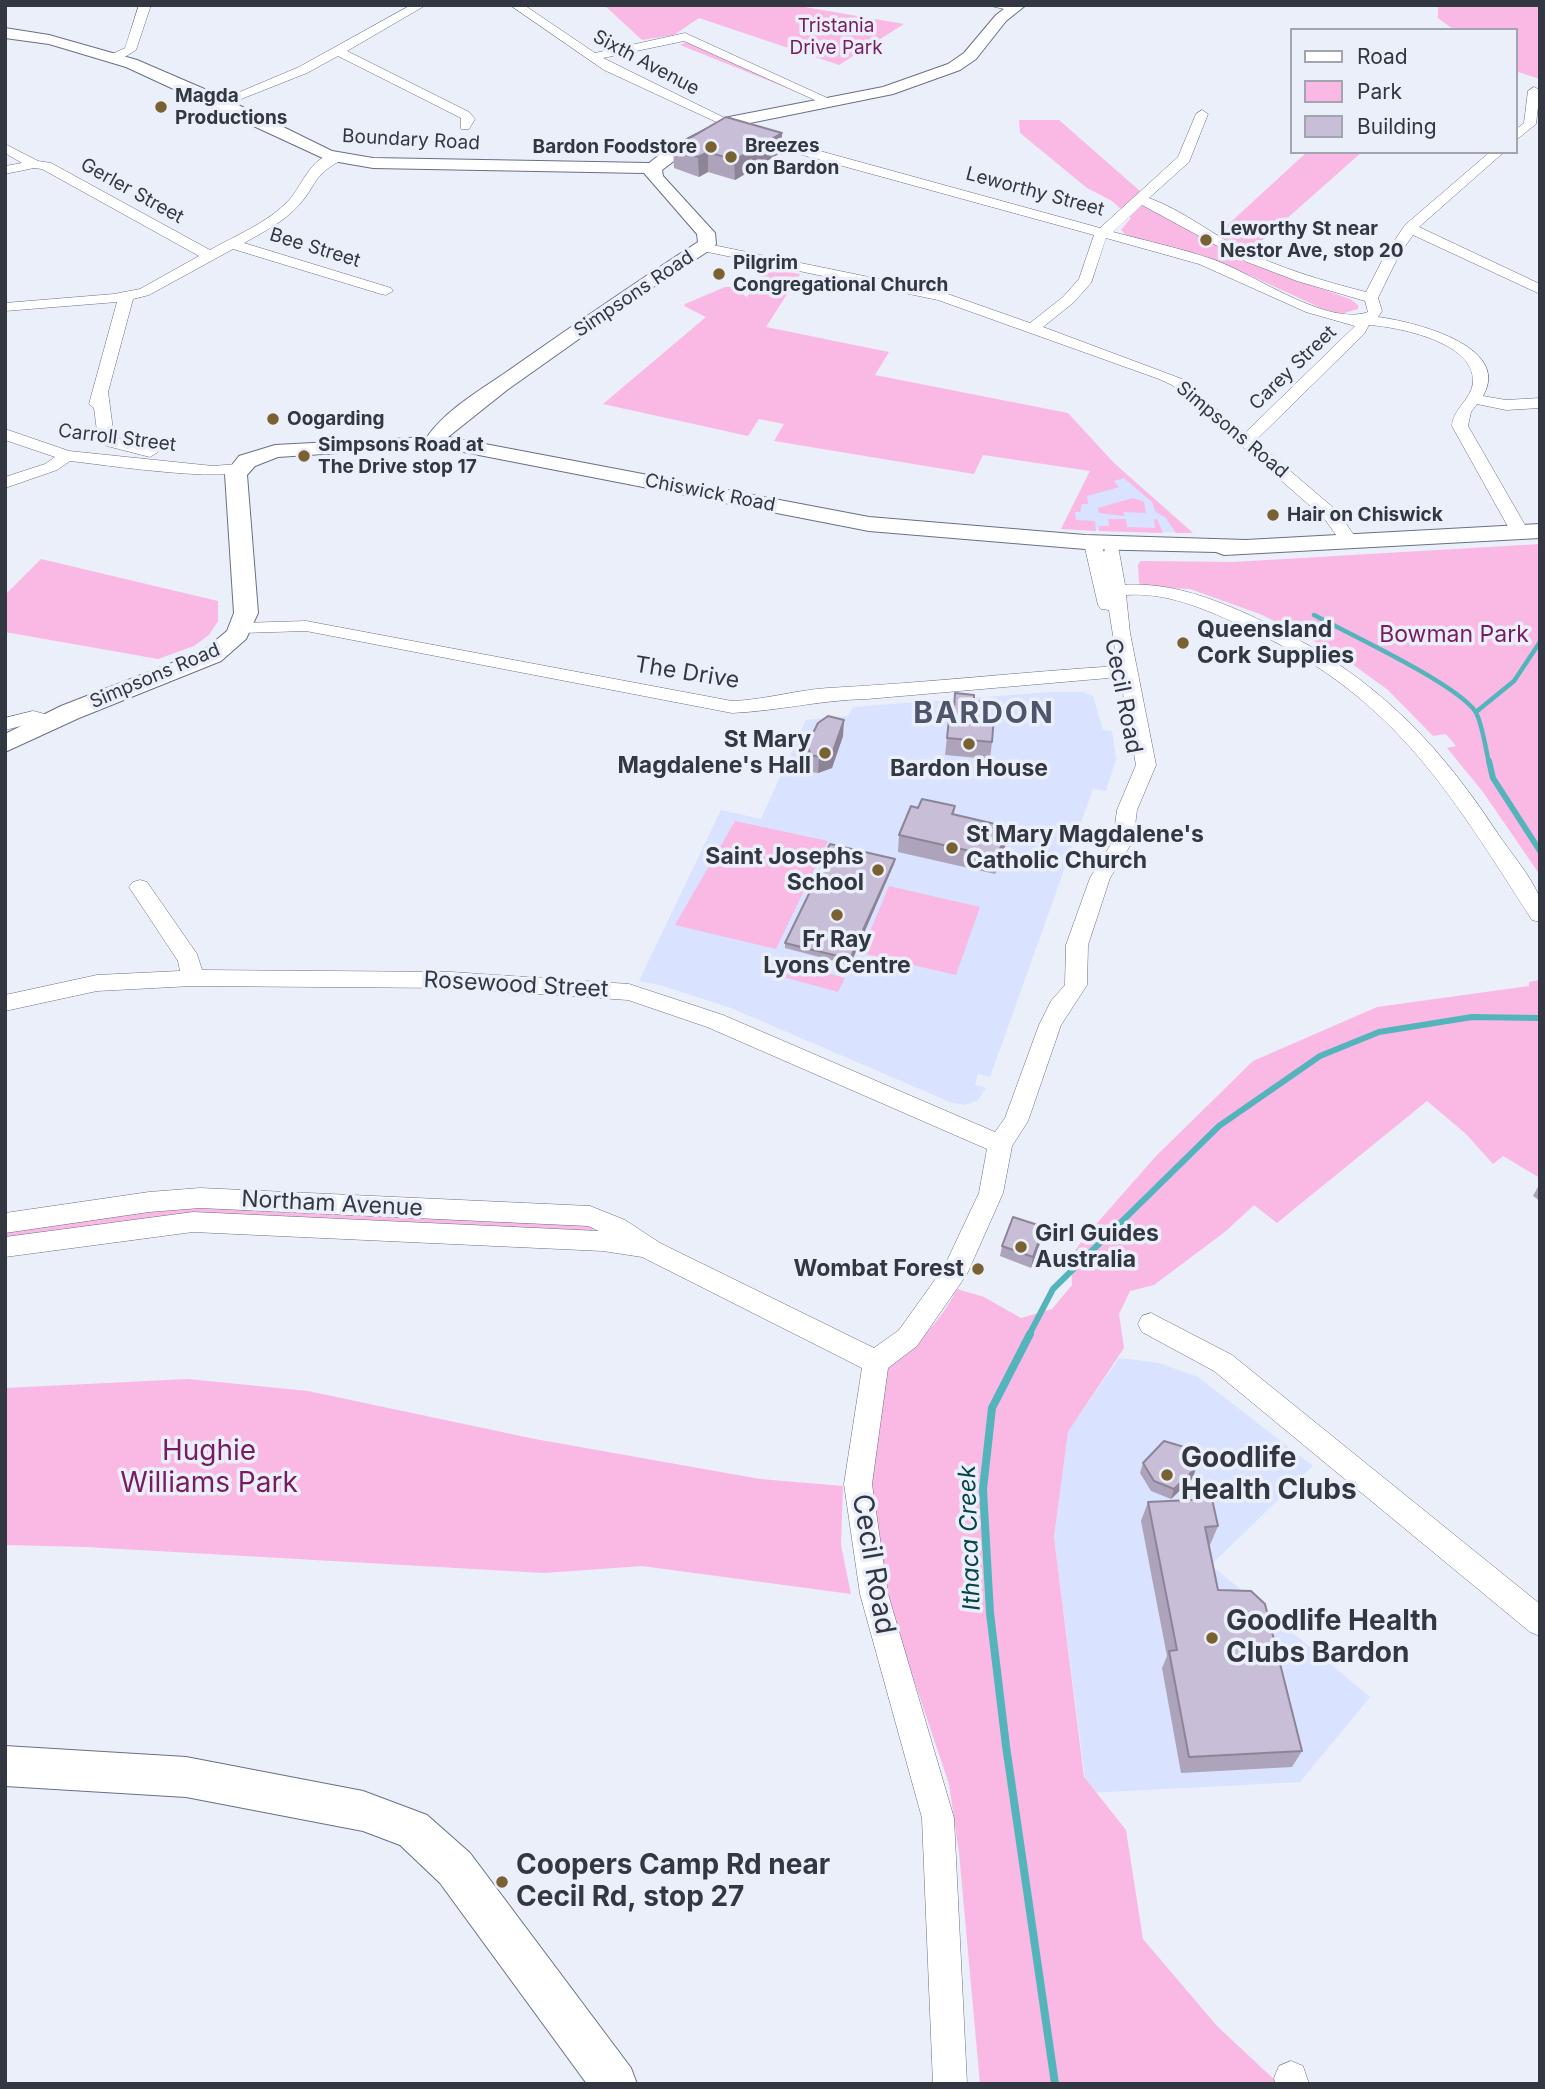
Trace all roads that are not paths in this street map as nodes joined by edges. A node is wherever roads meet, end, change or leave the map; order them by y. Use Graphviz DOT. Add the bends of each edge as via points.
graph roads {
  1 [pos="420,5"];
  2 [pos="516,5"];
  3 [pos="993,5"];
  4 [pos="148,6"];
  5 [pos="1016,7"];
  6 [pos="5,33"];
  7 [pos="669,41"];
  8 [pos="338,51"];
  9 [pos="592,57"];
  10 [pos="114,58"];
  11 [pos="1534,91"];
  12 [pos="222,102"];
  13 [pos="822,104"];
  14 [pos="1202,114"];
  15 [pos="724,125"];
  16 [pos="466,126"];
  17 [pos="1517,135"];
  18 [pos="5,148"];
  19 [pos="1496,154"];
  20 [pos="335,158"];
  21 [pos="34,164"];
  22 [pos="653,168"];
  23 [pos="5,170"];
  24 [pos="1142,200"];
  25 [pos="1410,228"];
  26 [pos="1103,233"];
  27 [pos="233,244"];
  28 [pos="159,245"];
  29 [pos="703,247"];
  30 [pos="210,256"];
  31 [pos="158,285"];
  32 [pos="1540,290"];
  33 [pos="386,291"];
  34 [pos="127,296"];
  35 [pos="5,298"];
  36 [pos="1371,298"];
  37 [pos="5,307"];
  38 [pos="1377,313"];
  39 [pos="1332,317"];
  40 [pos="1360,320"];
  41 [pos="1033,328"];
  42 [pos="1442,339"];
  43 [pos="100,391"];
  44 [pos="1473,399"];
  45 [pos="1540,403"];
  46 [pos="96,411"];
  47 [pos="5,434"];
  48 [pos="1246,441"];
  49 [pos="435,442"];
  50 [pos="66,456"];
  51 [pos="204,463"];
  52 [pos="185,467"];
  53 [pos="238,469"];
  54 [pos="5,483"];
  55 [pos="1530,531"];
  56 [pos="1350,542"];
  57 [pos="1103,547"];
  58 [pos="1114,595"];
  59 [pos="241,628"];
  60 [pos="1123,671"];
  61 [pos="40,719"];
  62 [pos="5,724"];
  63 [pos="5,730"];
  64 [pos="5,744"];
  65 [pos="140,887"];
  66 [pos="1540,915"];
  67 [pos="192,978"];
  68 [pos="5,1003"];
  69 [pos="1059,1007"];
  70 [pos="1000,1144"];
  71 [pos="5,1223"];
  72 [pos="5,1247"];
  73 [pos="651,1250"];
  74 [pos="1151,1324"];
  75 [pos="876,1362"];
  76 [pos="1540,1622"];
  77 [pos="5,1766"];
  78 [pos="614,2084"];
  79 [pos="950,2084"];
  1 -- 8 [label="street"];
  2 -- 9 [label="street, Sixth Avenue"];
  3 -- 5 [label="street"];
  4 -- 10 [label="street" via="130,50"];
  5 -- 13 [label="main road" via="954,67 887,91"];
  6 -- 10 [label="main road, Boundary Road" via="62,40"];
  7 -- 9 [label="street"];
  7 -- 13 [label="street"];
  7 -- 13 [label="street" via="685,37"];
  8 -- 12 [label="street" via="303,71"];
  8 -- 16 [label="street" via="465,115 469,119"];
  9 -- 15 [label="street, Sixth Avenue"];
  10 -- 12 [label="main road, Boundary Road" via="170,77"];
  11 -- 17 [label="street" via="1530,124"];
  12 -- 20 [label="main road, Boundary Road"];
  13 -- 15 [label="main road"];
  14 -- 24 [label="street" via="1184,159"];
  15 -- 22 [label="main road"];
  15 -- 26 [label="street, Leworthy Street"];
  18 -- 21 [label="street, Gerler Street"];
  19 -- 25 [label="street"];
  20 -- 22 [label="main road, Boundary Road" via="373,163"];
  20 -- 27 [label="street" via="317,168 284,213"];
  21 -- 23 [label="street"];
  21 -- 28 [label="street, Gerler Street" via="33,170"];
  21 -- 30 [label="street, Gerler Street" via="46,166"];
  22 -- 29 [label="main road" via="657,180 709,237"];
  24 -- 26 [label="street"];
  24 -- 36 [label="street" via="1166,208 1243,255"];
  25 -- 32 [label="street"];
  25 -- 36 [label="street"];
  26 -- 39 [label="street, Leworthy Street" via="1225,268"];
  26 -- 41 [label="street" via="1086,281"];
  27 -- 30 [label="street"];
  27 -- 33 [label="street, Bee Street"];
  29 -- 41 [label="street, Simpsons Road" via="942,296"];
  29 -- 49 [label="main road, Simpsons Road" via="500,386 444,428"];
  30 -- 31 [label="street" via="187,262"];
  31 -- 34 [label="street"];
  31 -- 35 [label="street"];
  34 -- 37 [label="street"];
  34 -- 43 [label="street"];
  36 -- 38 [label="street"];
  38 -- 39 [label="street, Leworthy Street"];
  38 -- 40 [label="street"];
  38 -- 42 [label="street, Leworthy Street" via="1415,322"];
  39 -- 40 [label="street, Leworthy Street"];
  40 -- 42 [label="street, Leworthy Street" via="1391,323"];
  40 -- 48 [label="street, Carey Street" via="1360,330"];
  41 -- 48 [label="street, Simpsons Road" via="1172,379"];
  42 -- 44 [label="street, Leworthy Street" via="1470,357 1477,368 1481,386"];
  43 -- 46 [label="street"];
  43 -- 51 [label="street" via="109,441"];
  44 -- 45 [label="street"];
  44 -- 55 [label="street, Leworthy Street" via="1461,414 1460,426"];
  47 -- 50 [label="street, Carroll Street"];
  48 -- 56 [label="street, Simpsons Road" via="1330,513"];
  49 -- 53 [label="main road" via="279,450 255,456"];
  49 -- 57 [label="main road, Chiswick Road" via="869,524"];
  50 -- 52 [label="street, Carroll Street"];
  50 -- 54 [label="street" via="47,469"];
  51 -- 52 [label="street, Carroll Street"];
  51 -- 53 [label="street, Carroll Street"];
  52 -- 53 [label="street, Carroll Street"];
  53 -- 59 [label="main road, Simpsons Road" via="235,483 246,613"];
  55 -- 56 [label="main road"];
  56 -- 57 [label="main road, Chiswick Road" via="1213,549"];
  57 -- 58 [label="street, Cecil Road"];
  58 -- 60 [label="street, Cecil Road"];
  58 -- 66 [label="street" via="1222,610 1294,644 1356,685 1427,751 1471,807"];
  59 -- 60 [label="street, The Drive" via="306,626 732,707 825,694"];
  59 -- 61 [label="main road, Simpsons Road" via="212,656"];
  60 -- 69 [label="street, Cecil Road" via="1137,710 1146,768 1127,810 1124,841 1100,878 1077,945 1076,985"];
  61 -- 62 [label="street"];
  61 -- 63 [label="street"];
  61 -- 64 [label="main road, Simpsons Road"];
  65 -- 67 [label="street" via="189,960"];
  67 -- 68 [label="street, Rosewood Street" via="97,983"];
  67 -- 70 [label="street, Rosewood Street" via="451,980 629,992 715,1021"];
  69 -- 70 [label="street, Cecil Road" via="1016,1121"];
  70 -- 75 [label="street, Cecil Road" via="991,1194 954,1275 908,1338"];
  71 -- 73 [label="street, Northam Avenue" via="170,1199 215,1198 590,1216"];
  72 -- 73 [label="street, Northam Avenue" via="193,1222 603,1241"];
  73 -- 75 [label="street, Northam Avenue"];
  74 -- 76 [label="street" via="1223,1363"];
  75 -- 79 [label="street, Cecil Road" via="858,1484 874,1594 937,1818"];
  77 -- 78 [label="main road" via="186,1777 363,1811 413,1829 455,1868"];
}
